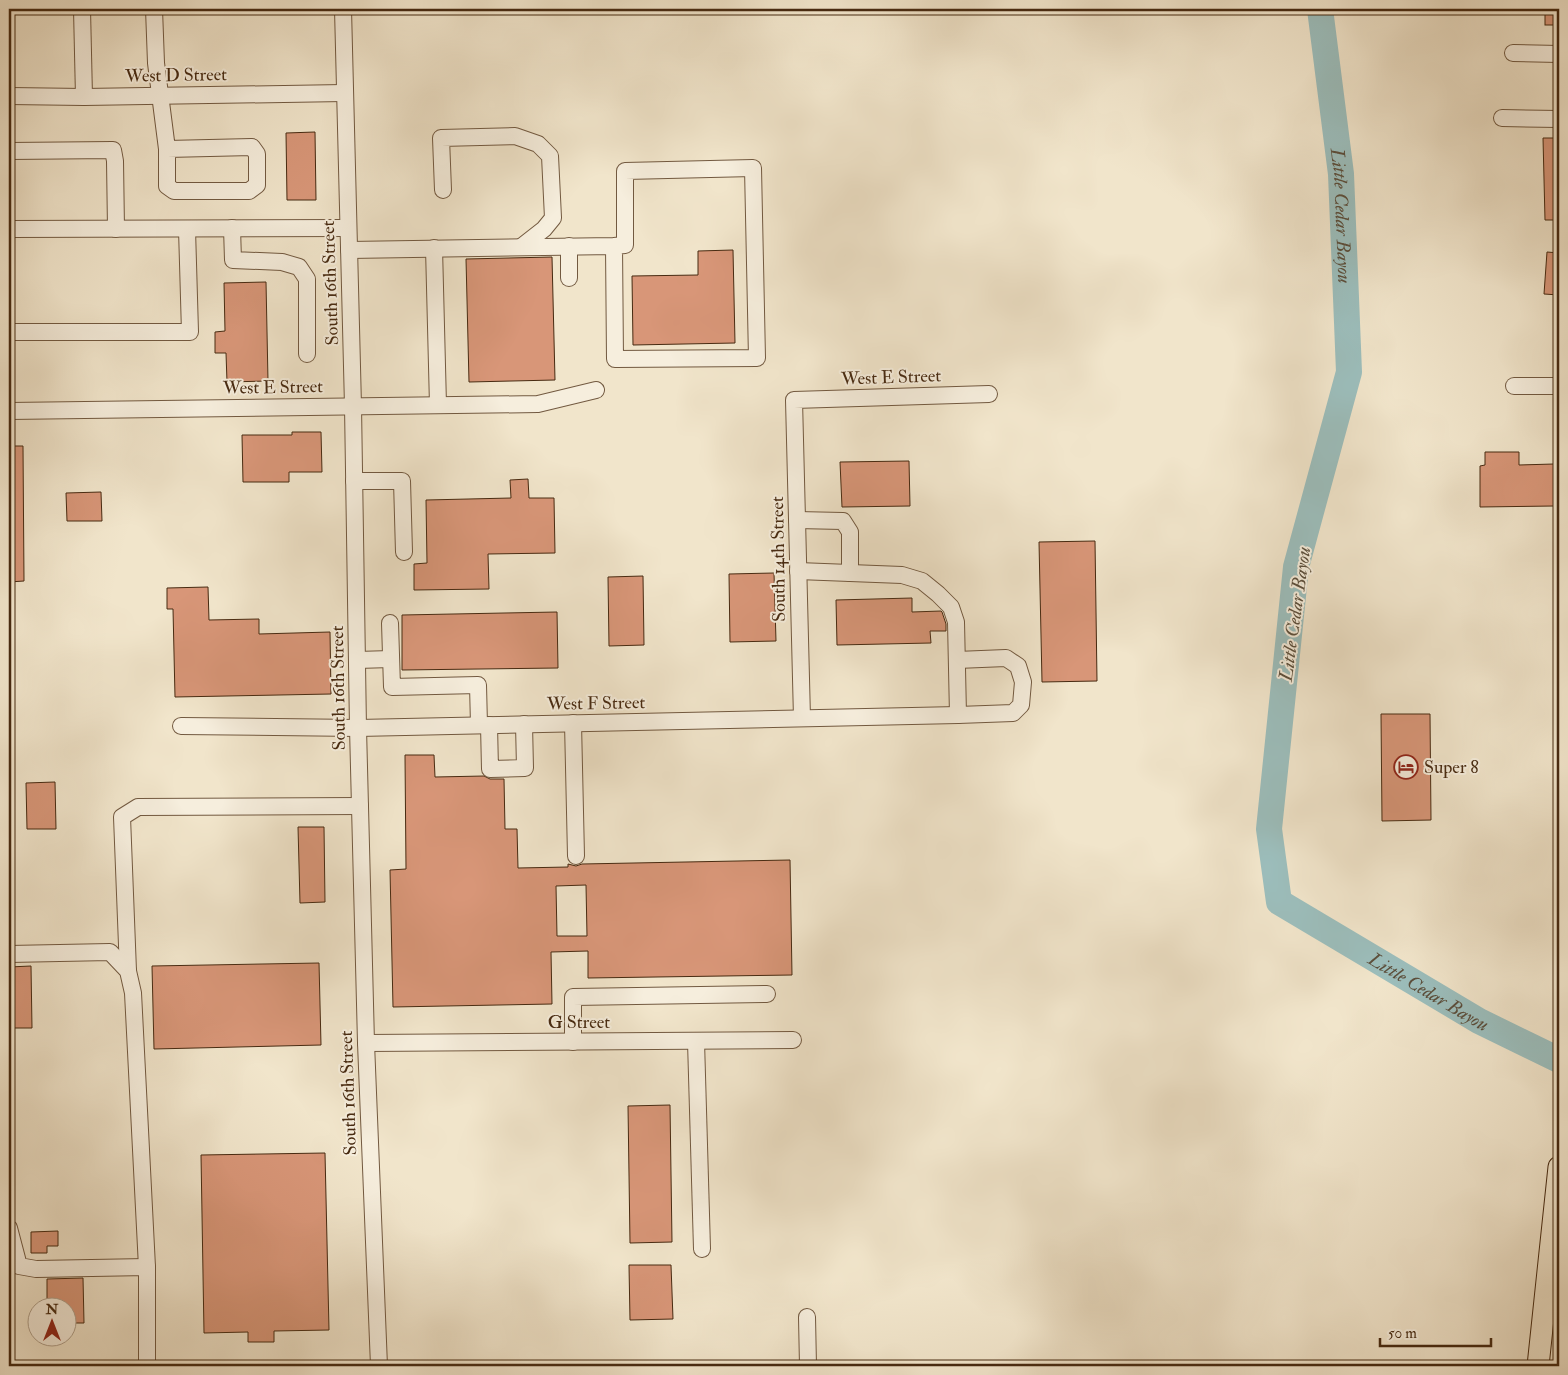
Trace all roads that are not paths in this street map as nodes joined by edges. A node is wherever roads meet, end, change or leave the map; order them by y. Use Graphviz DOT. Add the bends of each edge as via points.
graph roads {
  1 [pos="82,9"];
  2 [pos="154,9"];
  3 [pos="343,9"];
  4 [pos="1513,53"];
  5 [pos="1559,54"];
  6 [pos="344,93"];
  7 [pos="9,96"];
  8 [pos="84,96"];
  9 [pos="160,96"];
  10 [pos="1502,118"];
  11 [pos="1559,119"];
  12 [pos="167,149"];
  13 [pos="9,151"];
  14 [pos="443,190"];
  15 [pos="232,228"];
  16 [pos="348,228"];
  17 [pos="9,229"];
  18 [pos="116,229"];
  19 [pos="187,229"];
  20 [pos="569,246"];
  21 [pos="614,246"];
  22 [pos="521,247"];
  23 [pos="434,248"];
  24 [pos="349,250"];
  25 [pos="570,278"];
  26 [pos="9,332"];
  27 [pos="307,354"];
  28 [pos="1514,386"];
  29 [pos="1559,386"];
  30 [pos="596,390"];
  31 [pos="989,394"];
  32 [pos="794,400"];
  33 [pos="353,406"];
  34 [pos="438,406"];
  35 [pos="9,411"];
  36 [pos="354,482"];
  37 [pos="797,520"];
  38 [pos="404,552"];
  39 [pos="798,571"];
  40 [pos="850,573"];
  41 [pos="390,623"];
  42 [pos="391,659"];
  43 [pos="357,660"];
  44 [pos="957,660"];
  45 [pos="958,715"];
  46 [pos="802,718"];
  47 [pos="573,723"];
  48 [pos="524,724"];
  49 [pos="484,725"];
  50 [pos="181,726"];
  51 [pos="358,728"];
  52 [pos="360,806"];
  53 [pos="576,856"];
  54 [pos="9,954"];
  55 [pos="128,971"];
  56 [pos="767,994"];
  57 [pos="793,1040"];
  58 [pos="696,1041"];
  59 [pos="573,1042"];
  60 [pos="366,1043"];
  61 [pos="1559,1167"];
  62 [pos="9,1228"];
  63 [pos="702,1249"];
  64 [pos="147,1267"];
  65 [pos="807,1316"];
  66 [pos="147,1366"];
  67 [pos="379,1366"];
  68 [pos="808,1366"];
  69 [pos="1538,1366"];
  1 -- 8 [label="street"];
  2 -- 9 [label="street"];
  3 -- 6 [label="street, South 16th Street"];
  4 -- 5 [label="street"];
  6 -- 9 [label="street, West D Street"];
  6 -- 16 [label="street, South 16th Street"];
  7 -- 8 [label="street, West D Street"];
  8 -- 9 [label="street, West D Street"];
  9 -- 12 [label="street"];
  10 -- 11 [label="street"];
  12 -- 12 [label="street" via="167,186 174,191 249,191 256,185 256,154 252,147"];
  13 -- 18 [label="street" via="114,150"];
  14 -- 22 [label="street" via="441,138 515,136 538,144 550,156 553,218"];
  15 -- 16 [label="street"];
  15 -- 19 [label="street"];
  15 -- 27 [label="street" via="234,260 282,262 300,267 307,279"];
  16 -- 24 [label="street, South 16th Street"];
  17 -- 18 [label="street"];
  18 -- 19 [label="street"];
  19 -- 26 [label="street" via="190,332"];
  20 -- 21 [label="street"];
  20 -- 22 [label="street"];
  20 -- 25 [label="street"];
  21 -- 21 [label="street" via="615,359 757,358 753,168 625,171 625,245"];
  22 -- 23 [label="street"];
  23 -- 24 [label="street"];
  23 -- 34 [label="street"];
  24 -- 33 [label="street, South 16th Street"];
  28 -- 29 [label="street"];
  30 -- 34 [label="street, West E Street" via="538,404"];
  31 -- 32 [label="street, West E Street"];
  32 -- 37 [label="street, South 14th Street"];
  33 -- 34 [label="street, West E Street"];
  33 -- 35 [label="street, West E Street"];
  33 -- 36 [label="street, South 16th Street"];
  36 -- 38 [label="street" via="402,480"];
  36 -- 43 [label="street, South 16th Street"];
  37 -- 39 [label="street, South 14th Street"];
  37 -- 40 [label="street" via="843,521 850,532"];
  39 -- 40 [label="street"];
  39 -- 46 [label="street, South 14th Street"];
  40 -- 44 [label="street" via="902,575 922,581 950,607 956,622"];
  41 -- 42 [label="street"];
  42 -- 43 [label="street"];
  42 -- 49 [label="street" via="392,686 478,685"];
  43 -- 51 [label="street, South 16th Street"];
  44 -- 45 [label="street"];
  44 -- 45 [label="street, West F Street" via="1006,658 1018,666 1023,682 1022,705 1013,713"];
  45 -- 46 [label="street, West F Street"];
  46 -- 47 [label="street, West F Street"];
  47 -- 48 [label="street, West F Street"];
  47 -- 53 [label="street"];
  48 -- 49 [label="street, West F Street"];
  48 -- 49 [label="street" via="525,768 490,769"];
  49 -- 51 [label="street, West F Street"];
  50 -- 51 [label="street, West F Street"];
  51 -- 52 [label="street, South 16th Street"];
  52 -- 55 [label="street" via="138,807 122,817"];
  52 -- 60 [label="street, South 16th Street"];
  54 -- 55 [label="street" via="110,952"];
  55 -- 64 [label="street" via="133,993"];
  56 -- 59 [label="street" via="572,998"];
  57 -- 58 [label="street, G Street"];
  58 -- 59 [label="street, G Street"];
  58 -- 63 [label="street"];
  59 -- 60 [label="street, G Street"];
  60 -- 67 [label="street, South 16th Street"];
  61 -- 69 [label="main road"];
  62 -- 64 [label="street" via="19,1266 36,1269"];
  64 -- 66 [label="street"];
  65 -- 68 [label="street"];
}
